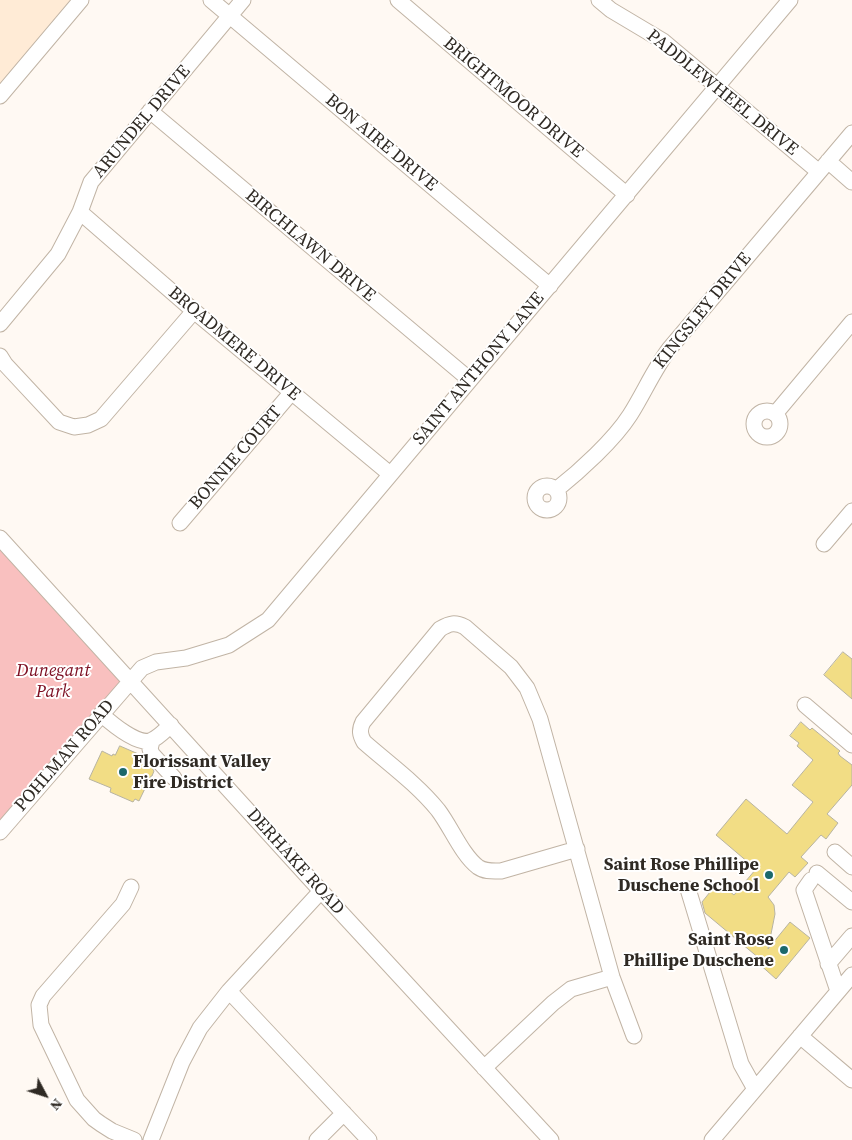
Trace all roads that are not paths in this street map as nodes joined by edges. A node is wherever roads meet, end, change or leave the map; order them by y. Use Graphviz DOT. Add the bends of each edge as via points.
graph roads {
  1 [pos="211,0"];
  2 [pos="243,0"];
  3 [pos="398,0"];
  4 [pos="599,0"];
  5 [pos="790,0"];
  6 [pos="72,3"];
  7 [pos="616,5"];
  8 [pos="230,15"];
  9 [pos="718,86"];
  10 [pos="0,96"];
  11 [pos="150,111"];
  12 [pos="852,133"];
  13 [pos="824,167"];
  14 [pos="852,182"];
  15 [pos="627,195"];
  16 [pos="80,212"];
  17 [pos="550,286"];
  18 [pos="194,311"];
  19 [pos="852,322"];
  20 [pos="0,324"];
  21 [pos="0,356"];
  22 [pos="470,380"];
  23 [pos="291,392"];
  24 [pos="775,414"];
  25 [pos="390,474"];
  26 [pos="556,490"];
  27 [pos="852,511"];
  28 [pos="180,523"];
  29 [pos="0,538"];
  30 [pos="824,544"];
  31 [pos="130,681"];
  32 [pos="804,705"];
  33 [pos="102,714"];
  34 [pos="171,725"];
  35 [pos="152,741"];
  36 [pos="852,745"];
  37 [pos="174,778"];
  38 [pos="0,832"];
  39 [pos="577,849"];
  40 [pos="835,852"];
  41 [pos="852,867"];
  42 [pos="131,887"];
  43 [pos="688,889"];
  44 [pos="321,891"];
  45 [pos="852,902"];
  46 [pos="852,936"];
  47 [pos="828,964"];
  48 [pos="852,975"];
  49 [pos="612,977"];
  50 [pos="229,991"];
  51 [pos="838,991"];
  52 [pos="634,1036"];
  53 [pos="800,1036"];
  54 [pos="484,1068"];
  55 [pos="852,1080"];
  56 [pos="755,1089"];
  57 [pos="344,1113"];
  58 [pos="134,1140"];
  59 [pos="151,1140"];
  60 [pos="317,1140"];
  61 [pos="369,1140"];
  62 [pos="551,1140"];
  63 [pos="712,1140"];
  1 -- 8 [label="street, BON AIRE DRIVE"];
  2 -- 8 [label="street, ARUNDEL DRIVE"];
  3 -- 15 [label="street, BRIGHTMOOR DRIVE"];
  4 -- 7 [label="street, PADDLEWHEEL DRIVE"];
  5 -- 9 [label="street, SAINT ANTHONY LANE"];
  6 -- 10 [label="street"];
  7 -- 9 [label="street, PADDLEWHEEL DRIVE"];
  8 -- 11 [label="street, ARUNDEL DRIVE"];
  8 -- 17 [label="street, BON AIRE DRIVE"];
  9 -- 13 [label="street, PADDLEWHEEL DRIVE"];
  9 -- 15 [label="street, SAINT ANTHONY LANE"];
  11 -- 16 [label="street, ARUNDEL DRIVE" via="92,182"];
  11 -- 22 [label="street, BIRCHLAWN DRIVE"];
  12 -- 13 [label="street, KINGSLEY DRIVE"];
  13 -- 14 [label="street, PADDLEWHEEL DRIVE"];
  13 -- 26 [label="street, KINGSLEY DRIVE" via="670,348 629,416 610,439"];
  15 -- 17 [label="street, SAINT ANTHONY LANE"];
  16 -- 18 [label="street, BROADMERE DRIVE"];
  16 -- 20 [label="street, ARUNDEL DRIVE" via="58,254"];
  17 -- 22 [label="street, SAINT ANTHONY LANE"];
  18 -- 21 [label="street" via="101,419 88,425 74,427 59,422"];
  18 -- 23 [label="street, BROADMERE DRIVE"];
  19 -- 24 [label="street"];
  22 -- 25 [label="street, SAINT ANTHONY LANE"];
  23 -- 25 [label="street, BROADMERE DRIVE"];
  23 -- 28 [label="street, BONNIE COURT"];
  25 -- 31 [label="street, SAINT ANTHONY LANE" via="268,620 229,645 186,658 156,662 142,668"];
  27 -- 30 [label="street"];
  29 -- 31 [label="street, DERHAKE ROAD"];
  31 -- 33 [label="street, POHLMAN ROAD"];
  31 -- 34 [label="street, DERHAKE ROAD"];
  32 -- 36 [label="street"];
  33 -- 35 [label="street" via="119,730 144,741"];
  33 -- 38 [label="street, POHLMAN ROAD"];
  34 -- 35 [label="street"];
  34 -- 44 [label="street, DERHAKE ROAD"];
  35 -- 37 [label="street" via="152,754"];
  39 -- 39 [label="street" via="540,719 527,688 511,667 465,627 457,623 448,624 440,629 363,722 360,736 424,794 479,868 501,871"];
  39 -- 49 [label="street"];
  40 -- 41 [label="street"];
  42 -- 58 [label="street" via="123,904 43,996 39,1005 41,1025 77,1100 101,1124"];
  43 -- 56 [label="street" via="741,1064"];
  44 -- 50 [label="street"];
  44 -- 54 [label="street, DERHAKE ROAD"];
  45 -- 47 [label="street" via="814,876 804,890"];
  46 -- 47 [label="street"];
  47 -- 51 [label="street"];
  48 -- 51 [label="street"];
  49 -- 52 [label="street"];
  49 -- 54 [label="street" via="571,989"];
  50 -- 57 [label="street"];
  50 -- 59 [label="street" via="200,1028 182,1062"];
  51 -- 53 [label="street"];
  53 -- 55 [label="street"];
  53 -- 56 [label="street"];
  54 -- 62 [label="street, DERHAKE ROAD"];
  56 -- 63 [label="street"];
  57 -- 60 [label="street"];
  57 -- 61 [label="street"];
}
